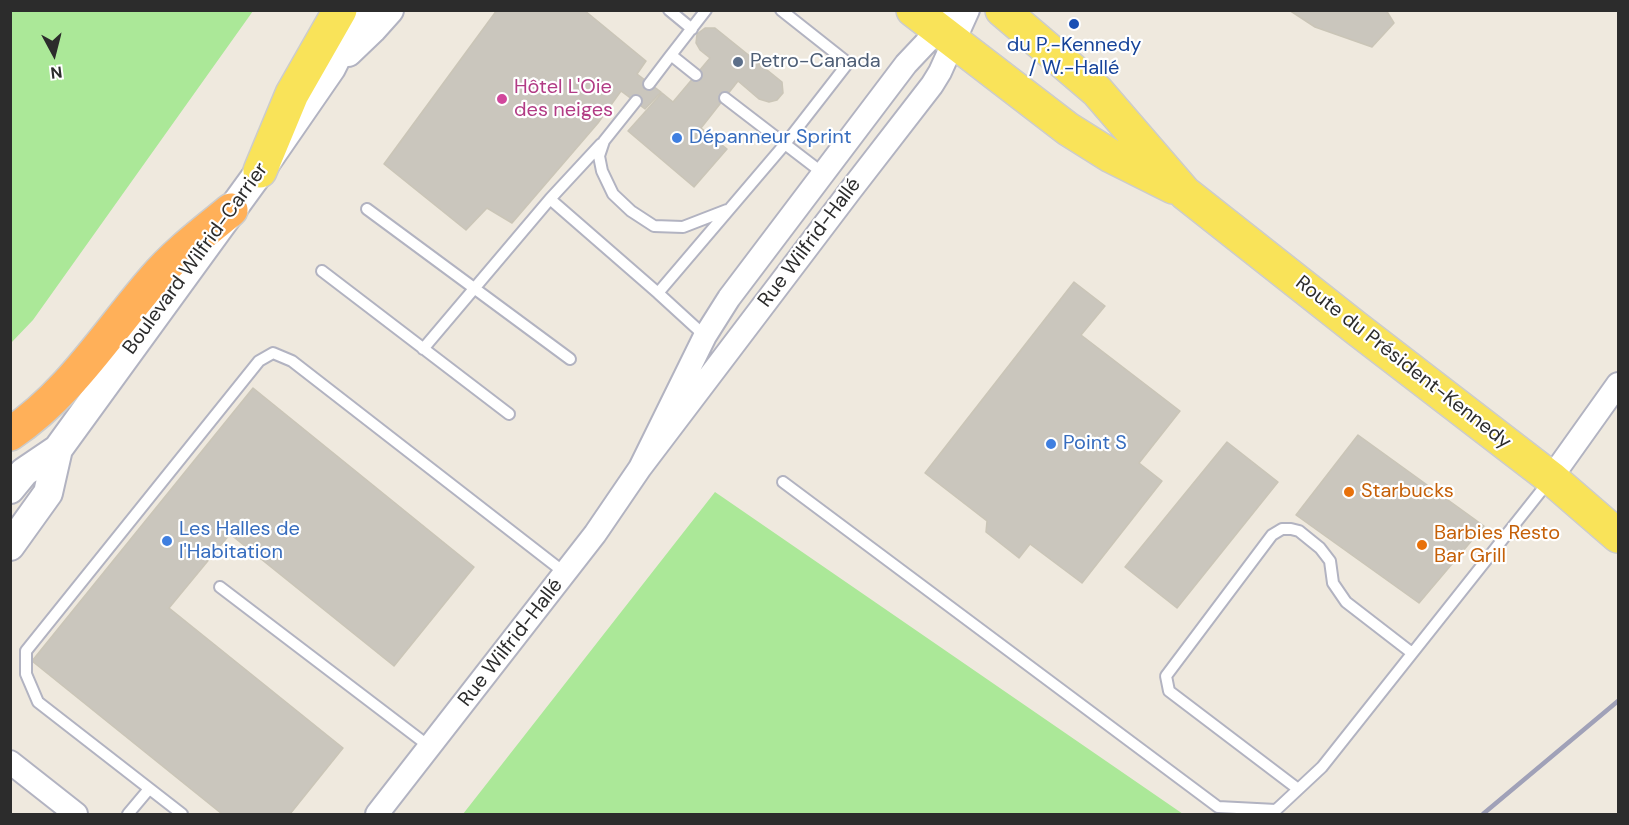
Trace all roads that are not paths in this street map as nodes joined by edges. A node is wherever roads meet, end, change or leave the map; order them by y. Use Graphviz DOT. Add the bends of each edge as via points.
graph roads {
  1 [pos="340,10"];
  2 [pos="360,10"];
  3 [pos="388,10"];
  4 [pos="669,10"];
  5 [pos="706,10"];
  6 [pos="781,10"];
  7 [pos="968,10"];
  8 [pos="1002,10"];
  9 [pos="940,23"];
  10 [pos="692,29"];
  11 [pos="671,55"];
  12 [pos="331,68"];
  13 [pos="696,75"];
  14 [pos="649,84"];
  15 [pos="725,98"];
  16 [pos="636,101"];
  17 [pos="604,141"];
  18 [pos="785,144"];
  19 [pos="260,171"];
  20 [pos="824,174"];
  21 [pos="1185,193"];
  22 [pos="550,199"];
  23 [pos="730,208"];
  24 [pos="367,209"];
  25 [pos="231,210"];
  26 [pos="322,271"];
  27 [pos="475,288"];
  28 [pos="658,293"];
  29 [pos="705,336"];
  30 [pos="423,349"];
  31 [pos="570,359"];
  32 [pos="1618,384"];
  33 [pos="509,414"];
  34 [pos="10,434"];
  35 [pos="58,449"];
  36 [pos="640,468"];
  37 [pos="1551,478"];
  38 [pos="783,482"];
  39 [pos="10,489"];
  40 [pos="1618,536"];
  41 [pos="10,546"];
  42 [pos="565,573"];
  43 [pos="220,587"];
  44 [pos="1412,653"];
  45 [pos="430,747"];
  46 [pos="10,762"];
  47 [pos="149,789"];
  48 [pos="1298,789"];
  49 [pos="76,814"];
  50 [pos="128,814"];
  51 [pos="182,814"];
  52 [pos="377,814"];
  1 -- 19 [label="main road" via="292,94"];
  2 -- 12 [label="street, Boulevard Wilfrid-Carrier"];
  3 -- 12 [label="street, Boulevard Wilfrid-Carrier"];
  4 -- 10 [label="lane"];
  5 -- 10 [label="lane"];
  6 -- 18 [label="lane" via="848,63"];
  7 -- 9 [label="street, Rue Wilfrid-Hallé"];
  8 -- 21 [label="main road, Route du Président-Kennedy" via="1097,92"];
  9 -- 20 [label="street, Rue Wilfrid-Hallé"];
  9 -- 21 [label="main road, Route du Président-Kennedy" via="1068,129 1111,156"];
  9 -- 36 [label="street, Rue Wilfrid-Hallé" via="940,72 932,85"];
  10 -- 11 [label="lane"];
  11 -- 13 [label="lane"];
  11 -- 14 [label="lane"];
  12 -- 19 [label="street, Boulevard Wilfrid-Carrier"];
  15 -- 18 [label="lane"];
  16 -- 17 [label="lane"];
  17 -- 22 [label="lane"];
  17 -- 23 [label="lane" via="599,156 614,194 654,226 683,227"];
  18 -- 20 [label="lane"];
  18 -- 23 [label="lane"];
  19 -- 25 [label="street, Boulevard Wilfrid-Carrier"];
  20 -- 29 [label="street, Rue Wilfrid-Hallé" via="729,298"];
  21 -- 37 [label="main road, Route du Président-Kennedy"];
  22 -- 27 [label="lane"];
  22 -- 28 [label="lane"];
  23 -- 28 [label="lane"];
  24 -- 27 [label="lane"];
  25 -- 34 [label="highway" via="153,280 68,385"];
  25 -- 35 [label="street, Boulevard Wilfrid-Carrier"];
  26 -- 30 [label="lane"];
  27 -- 30 [label="lane"];
  27 -- 31 [label="lane"];
  28 -- 29 [label="lane"];
  29 -- 36 [label="street, Rue Wilfrid-Hallé"];
  30 -- 33 [label="lane"];
  32 -- 37 [label="street"];
  35 -- 39 [label="street, Boulevard Wilfrid-Carrier" via="24,472"];
  35 -- 41 [label="street, Boulevard Wilfrid-Carrier" via="48,493"];
  36 -- 42 [label="street, Rue Wilfrid-Hallé"];
  37 -- 40 [label="main road, Route du Président-Kennedy"];
  37 -- 44 [label="lane"];
  38 -- 48 [label="lane" via="1218,807 1276,810"];
  42 -- 45 [label="street, Rue Wilfrid-Hallé"];
  42 -- 47 [label="lane" via="292,361 273,353 259,361 26,651 26,674 38,702"];
  43 -- 45 [label="lane"];
  44 -- 48 [label="lane" via="1322,766"];
  44 -- 48 [label="lane" via="1346,602 1333,583 1330,561 1320,548 1299,531 1282,529 1272,535 1166,676 1169,691"];
  45 -- 52 [label="street, Rue Wilfrid-Hallé"];
  46 -- 49 [label="street"];
  47 -- 50 [label="lane"];
  47 -- 51 [label="lane"];
}
